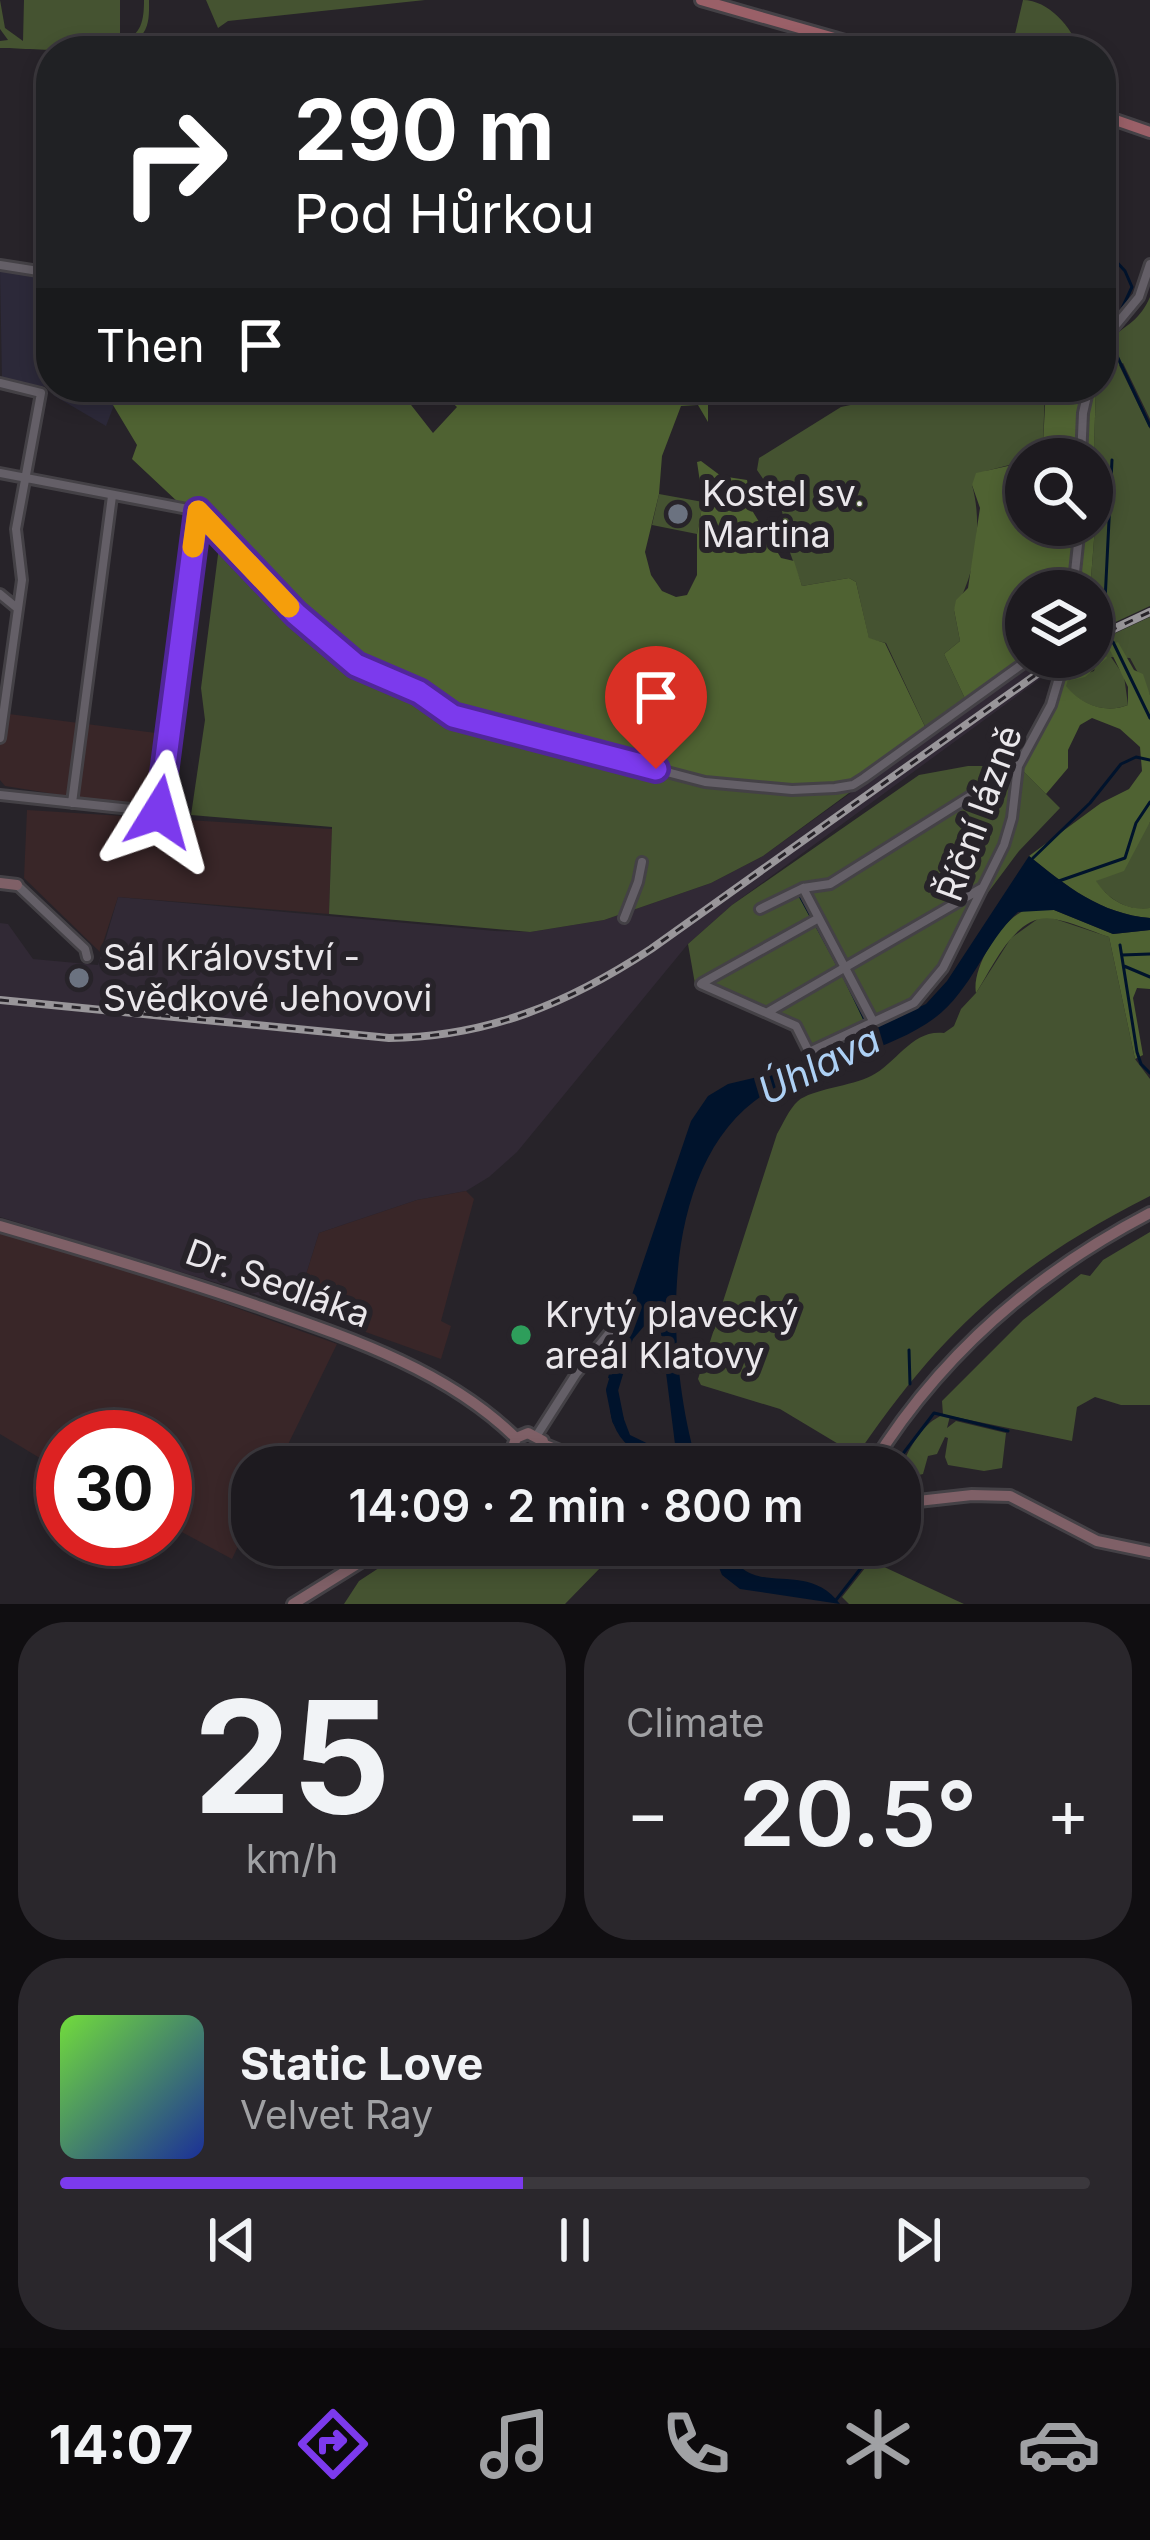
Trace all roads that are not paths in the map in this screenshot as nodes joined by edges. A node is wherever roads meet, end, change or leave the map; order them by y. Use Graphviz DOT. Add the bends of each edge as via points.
graph roads {
  1 [pos="701,0"];
  2 [pos="827,36"];
  3 [pos="1116,120"];
  4 [pos="1150,132"];
  5 [pos="1150,264"];
  6 [pos="0,265"];
  7 [pos="36,271"];
  8 [pos="1116,325"];
  9 [pos="0,383"];
  10 [pos="36,390"];
  11 [pos="37,402"];
  12 [pos="1086,402"];
  13 [pos="1082,438"];
  14 [pos="0,473"];
  15 [pos="25,478"];
  16 [pos="112,496"];
  17 [pos="198,511"];
  18 [pos="0,594"];
  19 [pos="18,609"];
  20 [pos="1005,676"];
  21 [pos="1059,678"];
  22 [pos="2,716"];
  23 [pos="0,738"];
  24 [pos="1018,766"];
  25 [pos="0,795"];
  26 [pos="72,803"];
  27 [pos="642,862"];
  28 [pos="0,883"];
  29 [pos="16,885"];
  30 [pos="803,888"];
  31 [pos="982,888"];
  32 [pos="760,909"];
  33 [pos="623,918"];
  34 [pos="817,920"];
  35 [pos="87,957"];
  36 [pos="844,969"];
  37 [pos="768,1012"];
  38 [pos="873,1022"];
  39 [pos="1150,1213"];
  40 [pos="0,1226"];
  41 [pos="614,1327"];
  42 [pos="516,1438"];
  43 [pos="541,1440"];
  44 [pos="513,1446"];
  45 [pos="540,1446"];
  46 [pos="553,1446"];
  47 [pos="885,1446"];
  48 [pos="921,1501"];
  49 [pos="1150,1552"];
  50 [pos="354,1566"];
  51 [pos="293,1604"];
  1 -- 2 [label="main road"];
  3 -- 4 [label="main road"];
  5 -- 8 [label="street" via="1139,297"];
  6 -- 7 [label="street"];
  9 -- 10 [label="street"];
  11 -- 15 [label="street"];
  12 -- 13 [label="street"];
  14 -- 15 [label="street"];
  15 -- 16 [label="street"];
  15 -- 19 [label="street" via="16,529"];
  16 -- 17 [label="street"];
  16 -- 26 [label="street"];
  17 -- 20 [label="street" via="356,665 453,716 688,779 792,790 853,785"];
  17 -- 26 [label="street" via="159,812"];
  18 -- 19 [label="street"];
  19 -- 22 [label="street"];
  21 -- 24 [label="street, Říční lázně"];
  22 -- 23 [label="street"];
  24 -- 30 [label="street" via="830,884"];
  24 -- 31 [label="street, Říční lázně" via="1012,818"];
  25 -- 26 [label="street"];
  27 -- 33 [label="street"];
  28 -- 29 [label="street"];
  29 -- 35 [label="street"];
  30 -- 32 [label="street"];
  30 -- 34 [label="street"];
  31 -- 36 [label="street"];
  31 -- 38 [label="street, Říční lázně" via="923,994"];
  34 -- 36 [label="street"];
  34 -- 37 [label="street" via="701,984"];
  36 -- 37 [label="street"];
  36 -- 38 [label="street"];
  37 -- 38 [label="street, Říční lázně" via="796,1026 809,1052"];
  39 -- 47 [label="street" via="1082,1250 979,1330"];
  40 -- 42 [label="street, Dr. Sedláka" via="362,1344 475,1402"];
  41 -- 43 [label="street" via="576,1374"];
  42 -- 43 [label="street"];
  42 -- 44 [label="street"];
  43 -- 45 [label="street"];
  43 -- 46 [label="street"];
  48 -- 49 [label="street" via="1010,1496 1097,1541"];
  50 -- 51 [label="street"];
}
